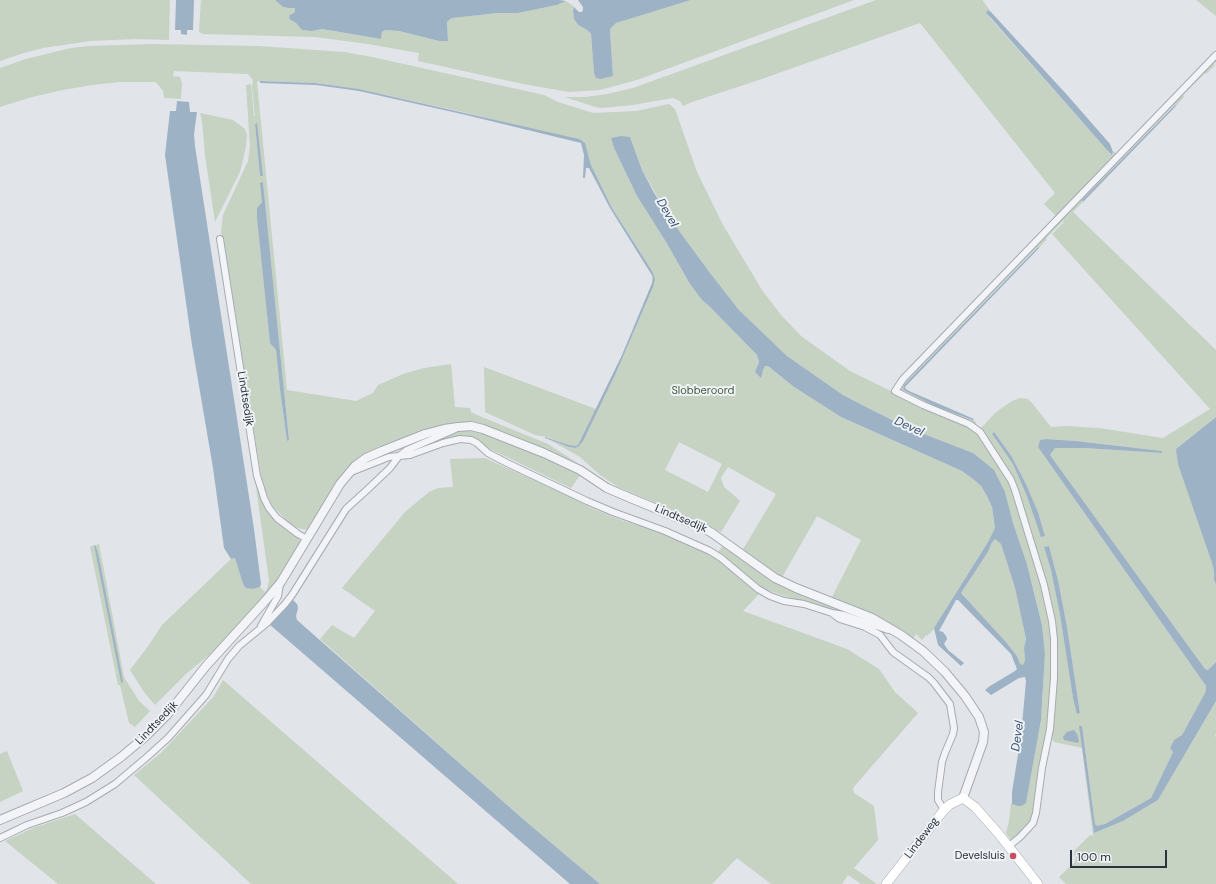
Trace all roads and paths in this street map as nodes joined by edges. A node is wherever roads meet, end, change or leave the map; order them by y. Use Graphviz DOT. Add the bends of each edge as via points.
graph roads {
  1 [pos="1216,55"];
  2 [pos="220,239"];
  3 [pos="458,426"];
  4 [pos="400,456"];
  5 [pos="348,473"];
  6 [pos="307,539"];
  7 [pos="281,582"];
  8 [pos="832,613"];
  9 [pos="259,629"];
  10 [pos="895,632"];
  11 [pos="963,798"];
  12 [pos="944,810"];
  13 [pos="0,820"];
  14 [pos="0,838"];
  15 [pos="1009,846"];
  16 [pos="886,884"];
  17 [pos="1038,884"];
  1 -- 15 [label="street" via="903,379 895,391 980,432 1011,480 1044,585 1054,639 1051,723 1033,823"];
  2 -- 6 [label="street, Lindtsedijk" via="260,488 269,508 278,518"];
  3 -- 4 [label="street, Lindtsedijk" via="407,450"];
  3 -- 5 [label="street, Lindtsedijk" via="425,434 382,451 366,458"];
  3 -- 10 [label="street, Lindtsedijk" via="471,426 489,431 563,461 607,488 712,533 775,578 860,613"];
  4 -- 5 [label="street, Lindtsedijk" via="389,457"];
  4 -- 8 [label="street, Lindtsedijk" via="460,439 471,440 507,463 587,501 710,551 770,596"];
  4 -- 9 [label="street, Lindtsedijk" via="346,509 292,595 268,623"];
  5 -- 6 [label="street, Lindtsedijk"];
  6 -- 7 [label="street, Lindtsedijk"];
  7 -- 9 [label="street, Lindtsedijk" via="278,596"];
  7 -- 13 [label="street, Lindtsedijk" via="145,737 92,778 64,793"];
  8 -- 10 [label="street"];
  8 -- 12 [label="street" via="840,619 880,635 893,652 928,677 950,704 953,734 943,757 938,792 938,800"];
  9 -- 14 [label="street, Lindtsedijk" via="228,659 206,695 168,738 115,784 62,814 27,825"];
  10 -- 11 [label="street" via="936,662 956,684 979,717 984,737"];
  11 -- 12 [label="main road, Lindeweg"];
  11 -- 15 [label="main road"];
  12 -- 16 [label="main road, Lindeweg"];
  15 -- 17 [label="main road"];
}
